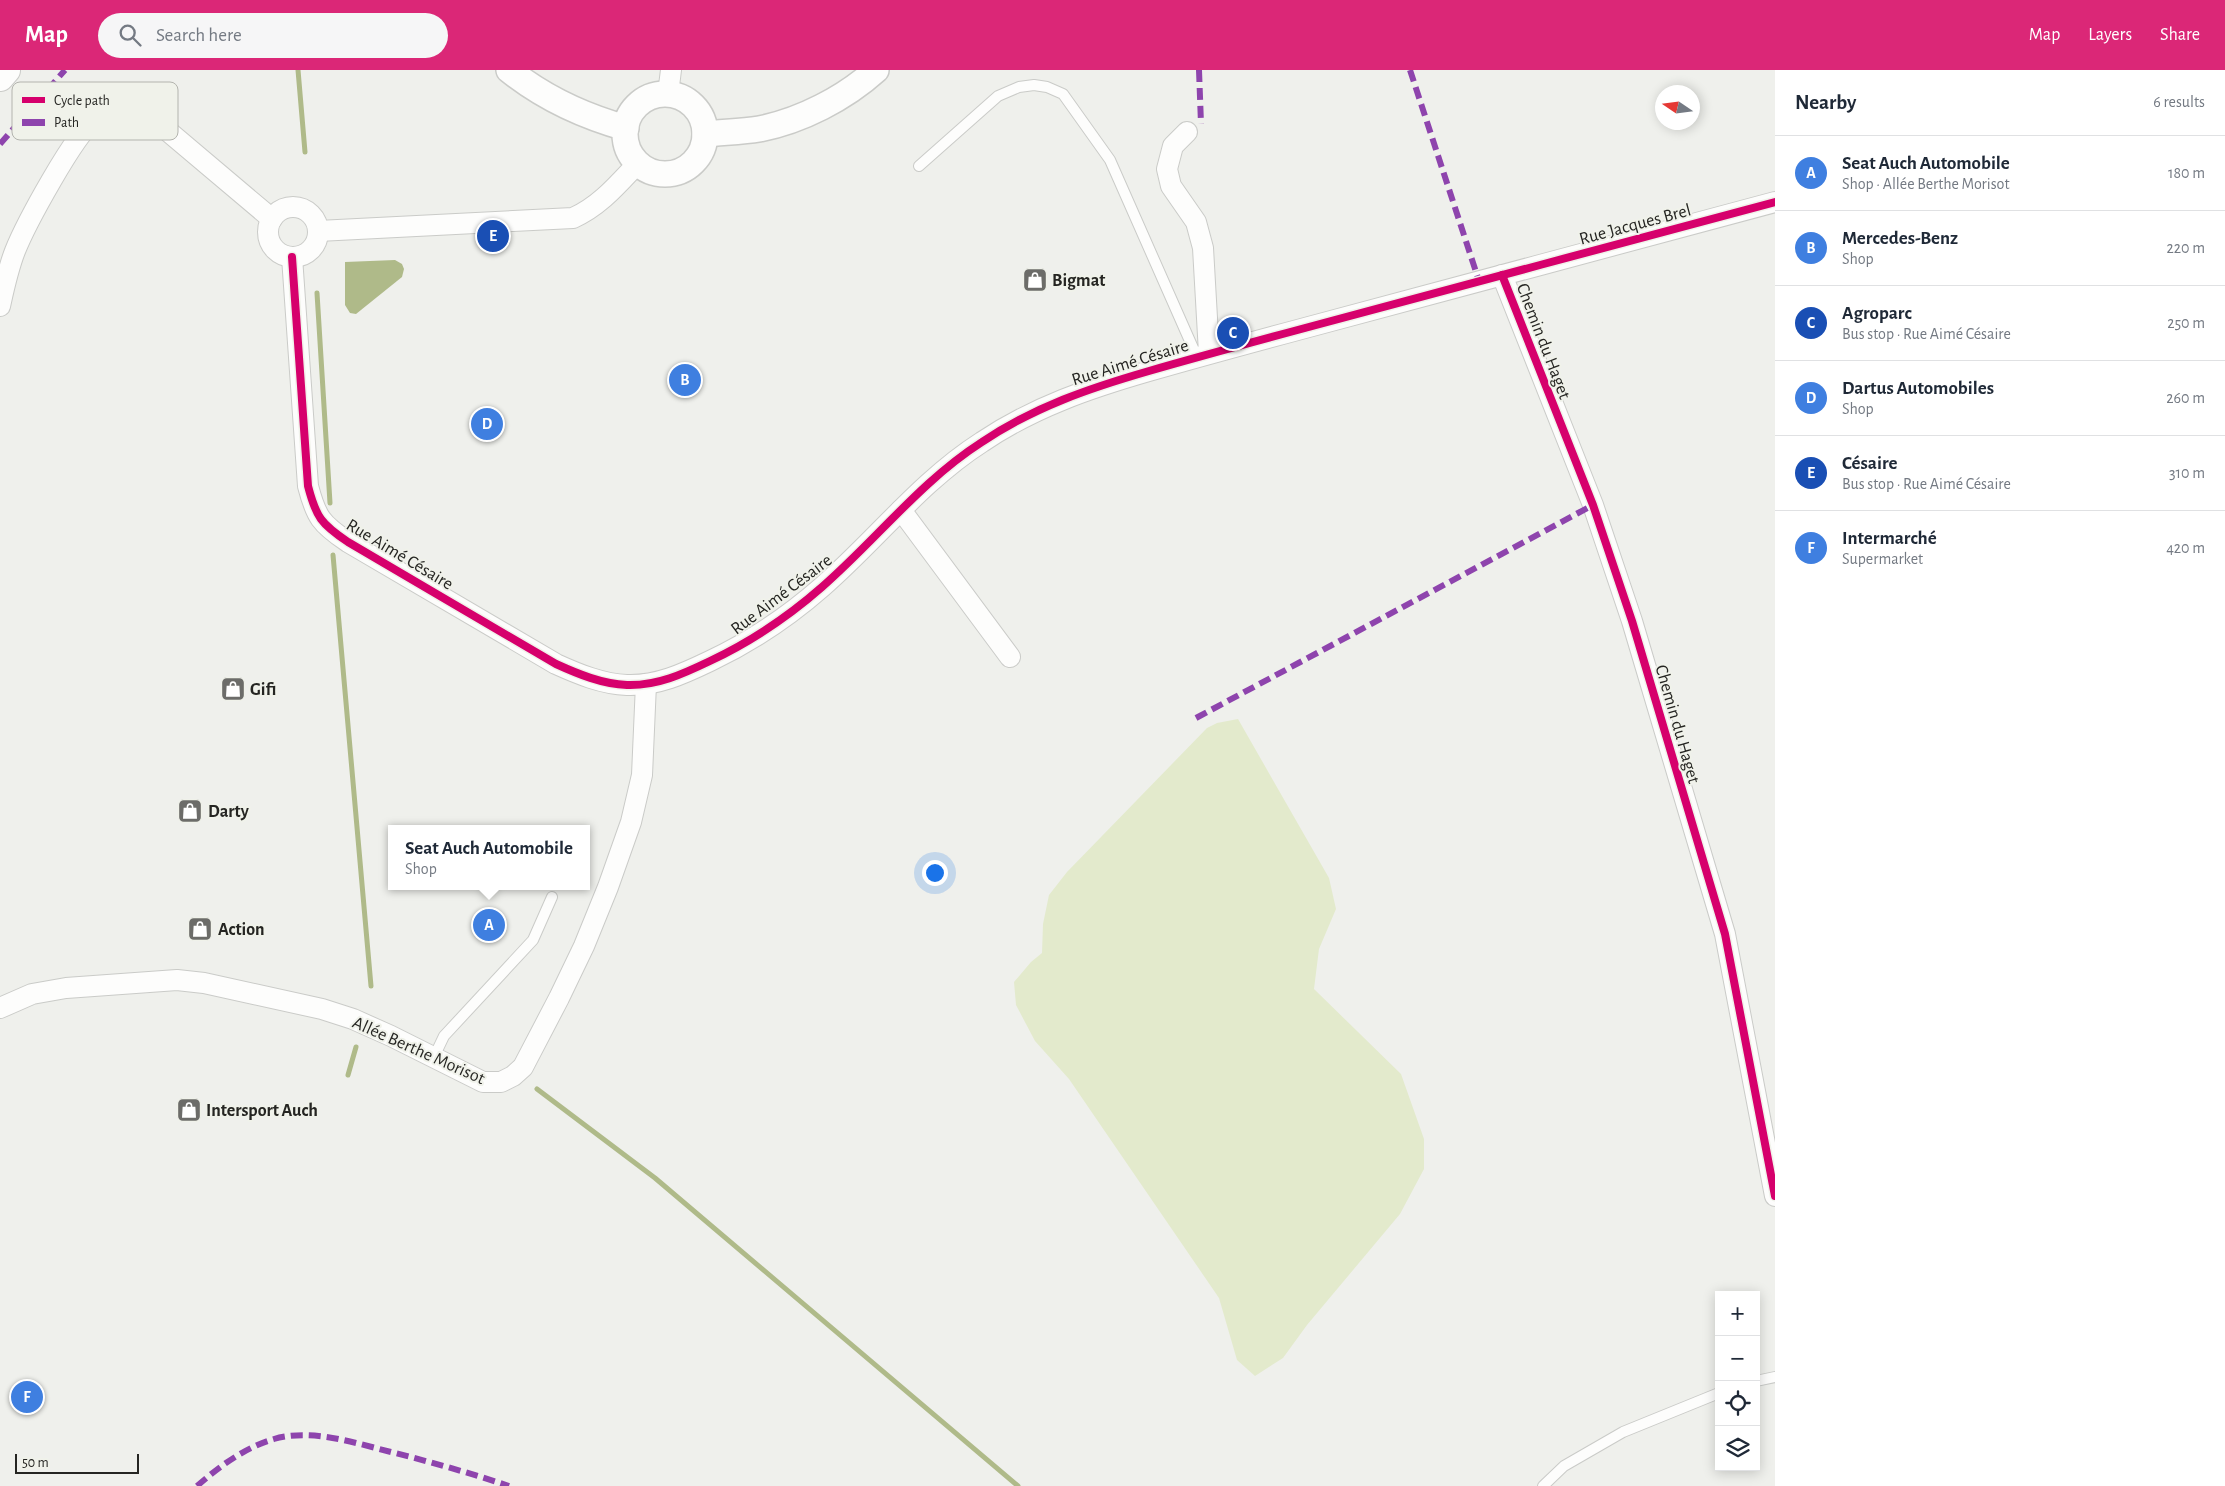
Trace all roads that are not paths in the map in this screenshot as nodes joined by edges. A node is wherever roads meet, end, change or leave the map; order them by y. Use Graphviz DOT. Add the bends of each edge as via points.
graph roads {
  1 [pos="6,70"];
  2 [pos="509,70"];
  3 [pos="876,70"];
  4 [pos="0,77"];
  5 [pos="669,82"];
  6 [pos="626,128"];
  7 [pos="1187,132"];
  8 [pos="705,134"];
  9 [pos="178,139"];
  10 [pos="76,140"];
  11 [pos="638,162"];
  12 [pos="919,166"];
  13 [pos="1775,202"];
  14 [pos="272,218"];
  15 [pos="318,231"];
  16 [pos="292,257"];
  17 [pos="1502,275"];
  18 [pos="0,306"];
  19 [pos="1203,355"];
  20 [pos="901,510"];
  21 [pos="1010,657"];
  22 [pos="646,684"];
  23 [pos="552,897"];
  24 [pos="0,1008"];
  25 [pos="434,1057"];
  26 [pos="1775,1196"];
  27 [pos="1775,1377"];
  28 [pos="1760,1380"];
  29 [pos="1715,1395"];
  30 [pos="1543,1486"];
  1 -- 4 [label="highway"];
  2 -- 6 [label="street" via="552,100"];
  3 -- 8 [label="street" via="860,84 819,108 789,120 759,129"];
  5 -- 6 [label="street" via="640,103 628,119"];
  5 -- 8 [label="street" via="701,117"];
  6 -- 11 [label="street" via="628,147"];
  7 -- 19 [label="street" via="1173,146 1167,169 1171,186 1196,222 1203,248"];
  8 -- 11 [label="street" via="700,152 689,166 681,170 654,172"];
  9 -- 14 [label="street"];
  10 -- 18 [label="street" via="26,228 15,252"];
  11 -- 15 [label="street" via="602,200 573,218"];
  12 -- 19 [label="lane" via="998,96 1034,85 1063,94 1110,160"];
  13 -- 17 [label="street, Rue Jacques Brel"];
  14 -- 15 [label="street" via="279,211 299,208 315,220"];
  14 -- 16 [label="street" via="268,227 270,244 276,251"];
  15 -- 16 [label="street" via="311,250"];
  16 -- 22 [label="street, Rue Aimé Césaire" via="308,486 319,517 348,542 556,664 590,678"];
  17 -- 19 [label="street, Rue Aimé Césaire"];
  17 -- 26 [label="street, Chemin du Haget" via="1593,505 1632,621 1725,934"];
  19 -- 20 [label="street, Rue Aimé Césaire" via="1092,388 1048,405 980,442"];
  20 -- 21 [label="street"];
  20 -- 22 [label="street, Rue Aimé Césaire" via="821,587 763,631 684,674"];
  22 -- 25 [label="street, Allée Berthe Morisot" via="642,775 632,822 584,946 523,1067 501,1082 483,1082"];
  23 -- 25 [label="lane" via="534,940 444,1036"];
  24 -- 25 [label="street, Allée Berthe Morisot" via="32,994 66,988 177,980 204,983 322,1009 353,1019"];
  27 -- 28 [label="lane"];
  29 -- 30 [label="lane" via="1623,1432 1564,1466"];
}
